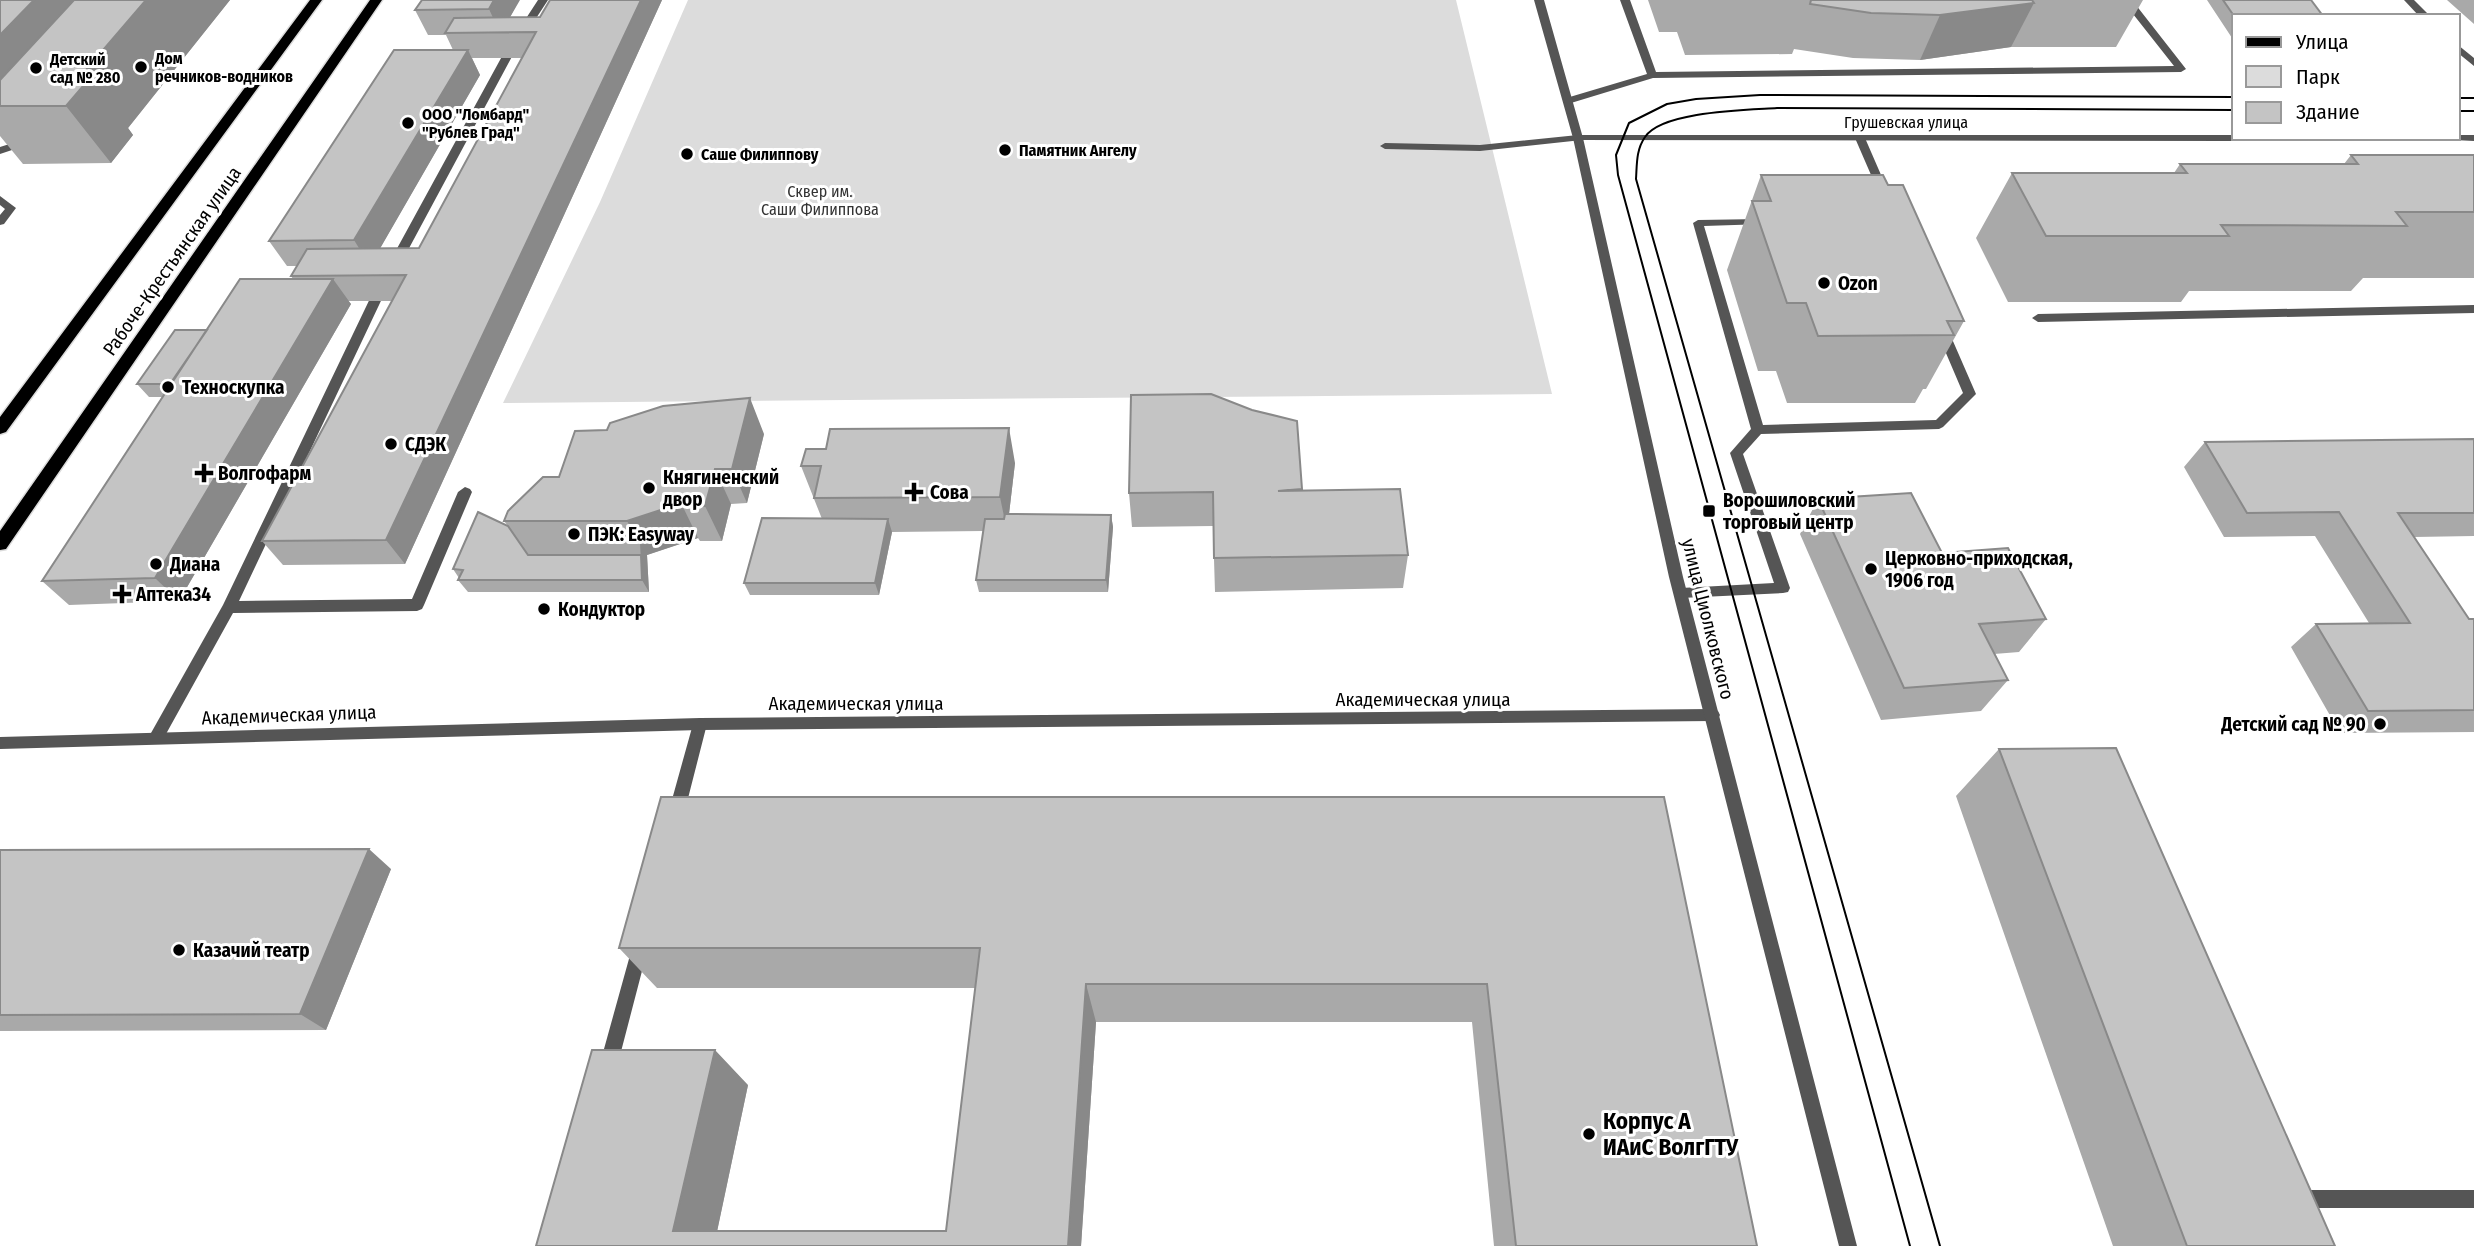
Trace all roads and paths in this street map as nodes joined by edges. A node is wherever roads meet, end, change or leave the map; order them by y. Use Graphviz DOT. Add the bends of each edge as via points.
graph roads {
  1 [pos="316,0"];
  2 [pos="376,0"];
  3 [pos="542,0"];
  4 [pos="1539,0"];
  5 [pos="1625,0"];
  6 [pos="2127,0"];
  7 [pos="2409,0"];
  8 [pos="2423,14"];
  9 [pos="2460,50"];
  10 [pos="2474,63"];
  11 [pos="1652,75"];
  12 [pos="1567,101"];
  13 [pos="32,133"];
  14 [pos="1578,138"];
  15 [pos="1860,138"];
  16 [pos="2232,138"];
  17 [pos="1385,146"];
  18 [pos="0,151"];
  19 [pos="1886,198"];
  20 [pos="0,199"];
  21 [pos="0,222"];
  22 [pos="1778,222"];
  23 [pos="2474,309"];
  24 [pos="2038,318"];
  25 [pos="1938,320"];
  26 [pos="0,428"];
  27 [pos="1758,430"];
  28 [pos="465,492"];
  29 [pos="0,544"];
  30 [pos="1681,593"];
  31 [pos="229,607"];
  32 [pos="1713,715"];
  33 [pos="700,724"];
  34 [pos="156,738"];
  35 [pos="0,743"];
  36 [pos="672,829"];
  37 [pos="643,936"];
  38 [pos="603,1084"];
  39 [pos="2279,1199"];
  40 [pos="2474,1199"];
  41 [pos="1848,1246"];
  1 -- 26 [label="main road, Рабоче-Крестьянская улица"];
  2 -- 29 [label="main road, Рабоче-Крестьянская улица"];
  3 -- 31 [label="street" via="370,308"];
  4 -- 12 [label="street, улица Циолковского"];
  5 -- 11 [label="street"];
  6 -- 11 [label="street" via="2181,69"];
  7 -- 8 [label="street"];
  9 -- 10 [label="street"];
  11 -- 12 [label="street"];
  12 -- 14 [label="street, улица Циолковского"];
  13 -- 18 [label="street" via="23,144"];
  14 -- 15 [label="street, Грушевская улица"];
  14 -- 17 [label="street, Грушевская улица" via="1480,148"];
  14 -- 30 [label="street, улица Циолковского"];
  15 -- 16 [label="street, Грушевская улица"];
  15 -- 19 [label="street"];
  20 -- 21 [label="street" via="12,208"];
  22 -- 27 [label="street" via="1698,223"];
  23 -- 24 [label="street"];
  25 -- 27 [label="street" via="1970,394 1939,424"];
  27 -- 30 [label="street" via="1736,453 1783,588"];
  28 -- 31 [label="street" via="417,605"];
  30 -- 32 [label="street, улица Циолковского"];
  31 -- 34 [label="street"];
  32 -- 33 [label="street, Академическая улица"];
  32 -- 41 [label="street, улица Циолковского"];
  33 -- 34 [label="street, Академическая улица"];
  33 -- 36 [label="street"];
  34 -- 35 [label="street, Академическая улица"];
  37 -- 38 [label="street"];
  39 -- 40 [label="street"];
}
